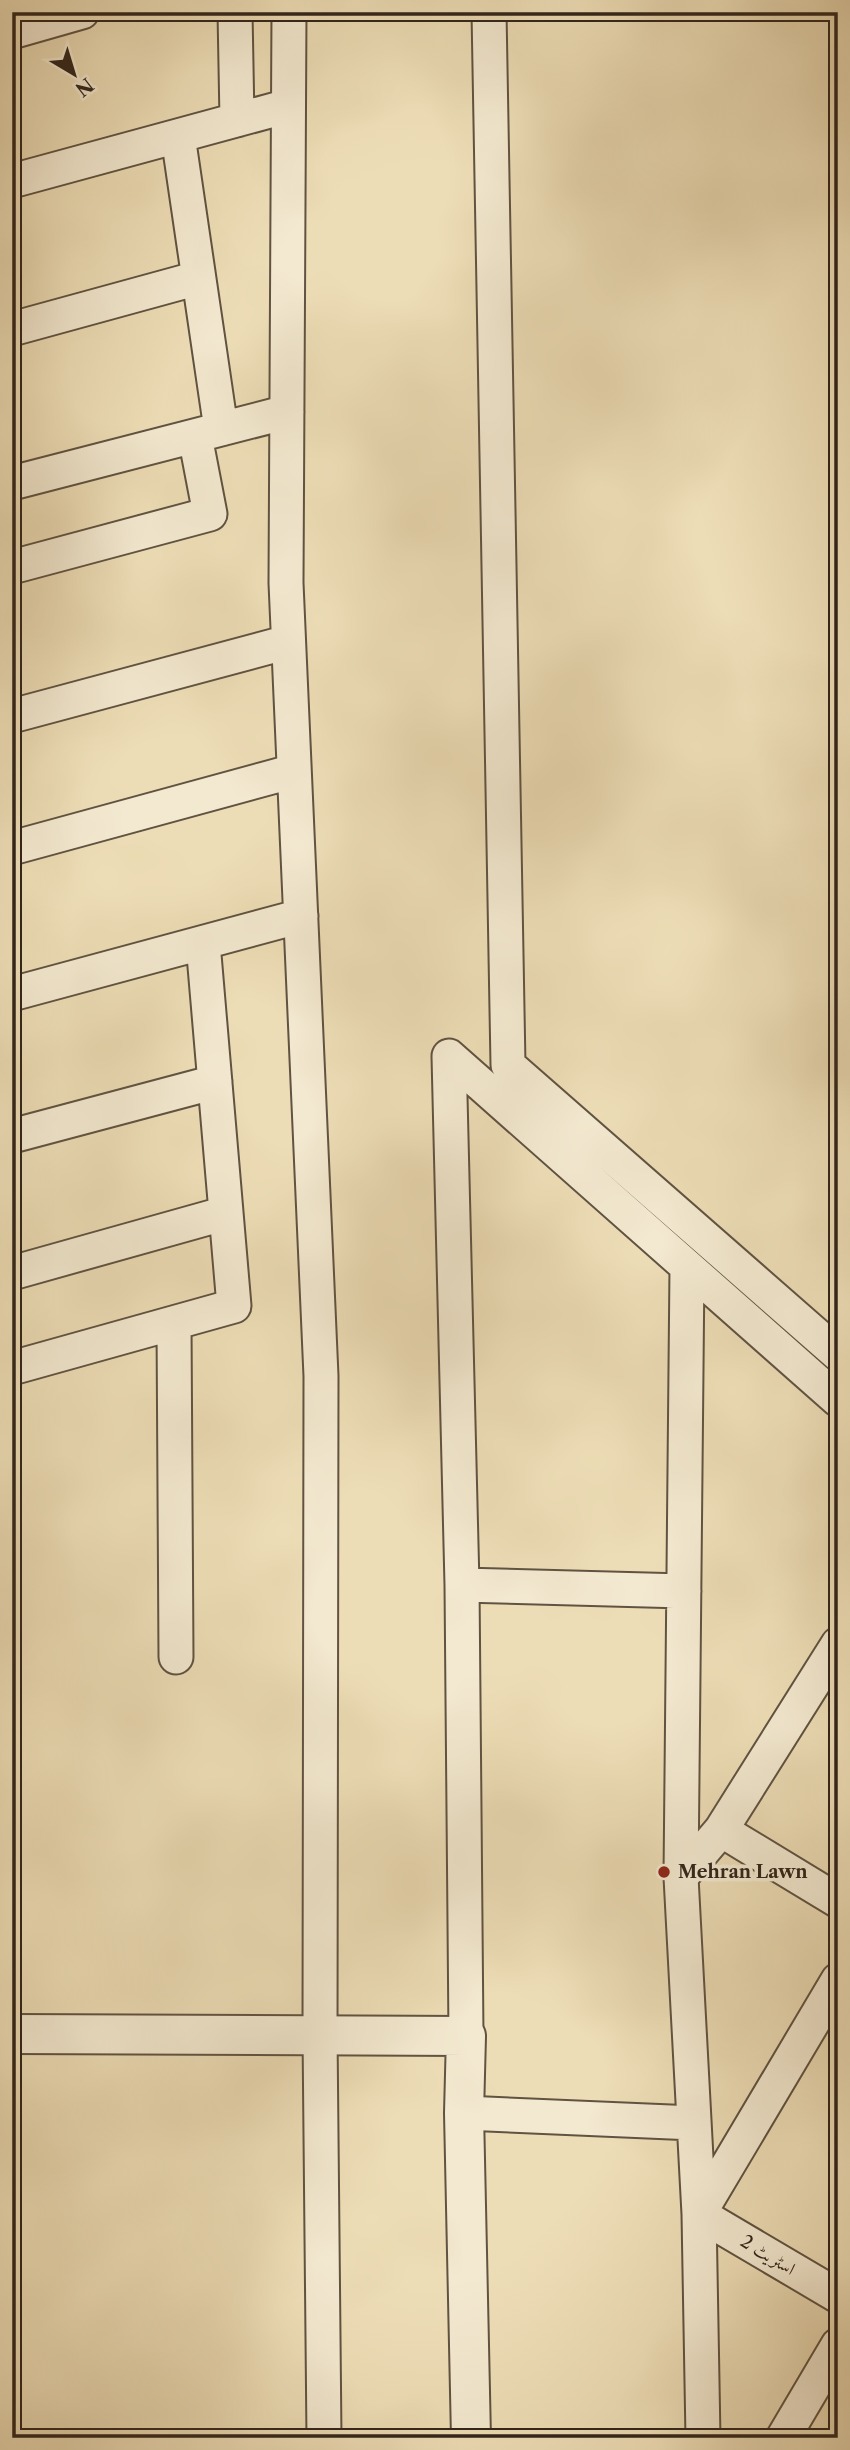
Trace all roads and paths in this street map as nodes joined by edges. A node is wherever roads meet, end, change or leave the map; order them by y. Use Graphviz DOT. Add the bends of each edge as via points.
graph roads {
  1 [pos="82,12"];
  2 [pos="235,12"];
  3 [pos="289,12"];
  4 [pos="489,12"];
  5 [pos="12,32"];
  6 [pos="288,106"];
  7 [pos="237,120"];
  8 [pos="178,136"];
  9 [pos="12,181"];
  10 [pos="198,278"];
  11 [pos="12,329"];
  12 [pos="287,412"];
  13 [pos="208,432"];
  14 [pos="12,483"];
  15 [pos="12,567"];
  16 [pos="288,642"];
  17 [pos="12,716"];
  18 [pos="294,771"];
  19 [pos="12,848"];
  20 [pos="301,916"];
  21 [pos="203,943"];
  22 [pos="12,994"];
  23 [pos="215,1082"];
  24 [pos="12,1136"];
  25 [pos="226,1213"];
  26 [pos="687,1267"];
  27 [pos="12,1273"];
  28 [pos="174,1323"];
  29 [pos="838,1354"];
  30 [pos="12,1368"];
  31 [pos="838,1400"];
  32 [pos="462,1585"];
  33 [pos="684,1591"];
  34 [pos="838,1644"];
  35 [pos="176,1657"];
  36 [pos="721,1830"];
  37 [pos="681,1877"];
  38 [pos="838,1900"];
  39 [pos="838,1980"];
  40 [pos="12,2034"];
  41 [pos="320,2034"];
  42 [pos="466,2036"];
  43 [pos="464,2113"];
  44 [pos="694,2123"];
  45 [pos="699,2214"];
  46 [pos="838,2296"];
  47 [pos="838,2345"];
  48 [pos="324,2438"];
  49 [pos="471,2438"];
  50 [pos="703,2438"];
  51 [pos="782,2438"];
  1 -- 5 [label="street"];
  2 -- 7 [label="street"];
  3 -- 6 [label="street"];
  4 -- 29 [label="street" via="508,1065"];
  6 -- 7 [label="street"];
  6 -- 12 [label="street"];
  7 -- 8 [label="street"];
  8 -- 9 [label="street"];
  8 -- 10 [label="street"];
  10 -- 11 [label="street"];
  10 -- 13 [label="street"];
  12 -- 13 [label="street"];
  12 -- 16 [label="street"];
  13 -- 14 [label="street"];
  13 -- 15 [label="street" via="210,514"];
  16 -- 17 [label="street"];
  16 -- 18 [label="street"];
  18 -- 19 [label="street"];
  18 -- 20 [label="street"];
  20 -- 21 [label="street"];
  20 -- 41 [label="street" via="321,1376"];
  21 -- 22 [label="street"];
  21 -- 23 [label="street"];
  23 -- 24 [label="street"];
  23 -- 25 [label="street"];
  25 -- 27 [label="street"];
  25 -- 28 [label="street" via="234,1306"];
  26 -- 31 [label="street"];
  26 -- 32 [label="street" via="449,1056"];
  26 -- 33 [label="street"];
  28 -- 30 [label="street"];
  28 -- 35 [label="street"];
  32 -- 33 [label="street"];
  32 -- 42 [label="street"];
  33 -- 37 [label="street"];
  34 -- 36 [label="street"];
  36 -- 37 [label="street"];
  36 -- 38 [label="street"];
  37 -- 44 [label="street"];
  39 -- 45 [label="street"];
  40 -- 41 [label="street"];
  41 -- 42 [label="street"];
  41 -- 48 [label="street"];
  42 -- 43 [label="street"];
  43 -- 44 [label="street"];
  43 -- 49 [label="street"];
  44 -- 45 [label="street"];
  45 -- 46 [label="street, اسٹریٹ 2"];
  45 -- 50 [label="street"];
  47 -- 51 [label="street"];
}
